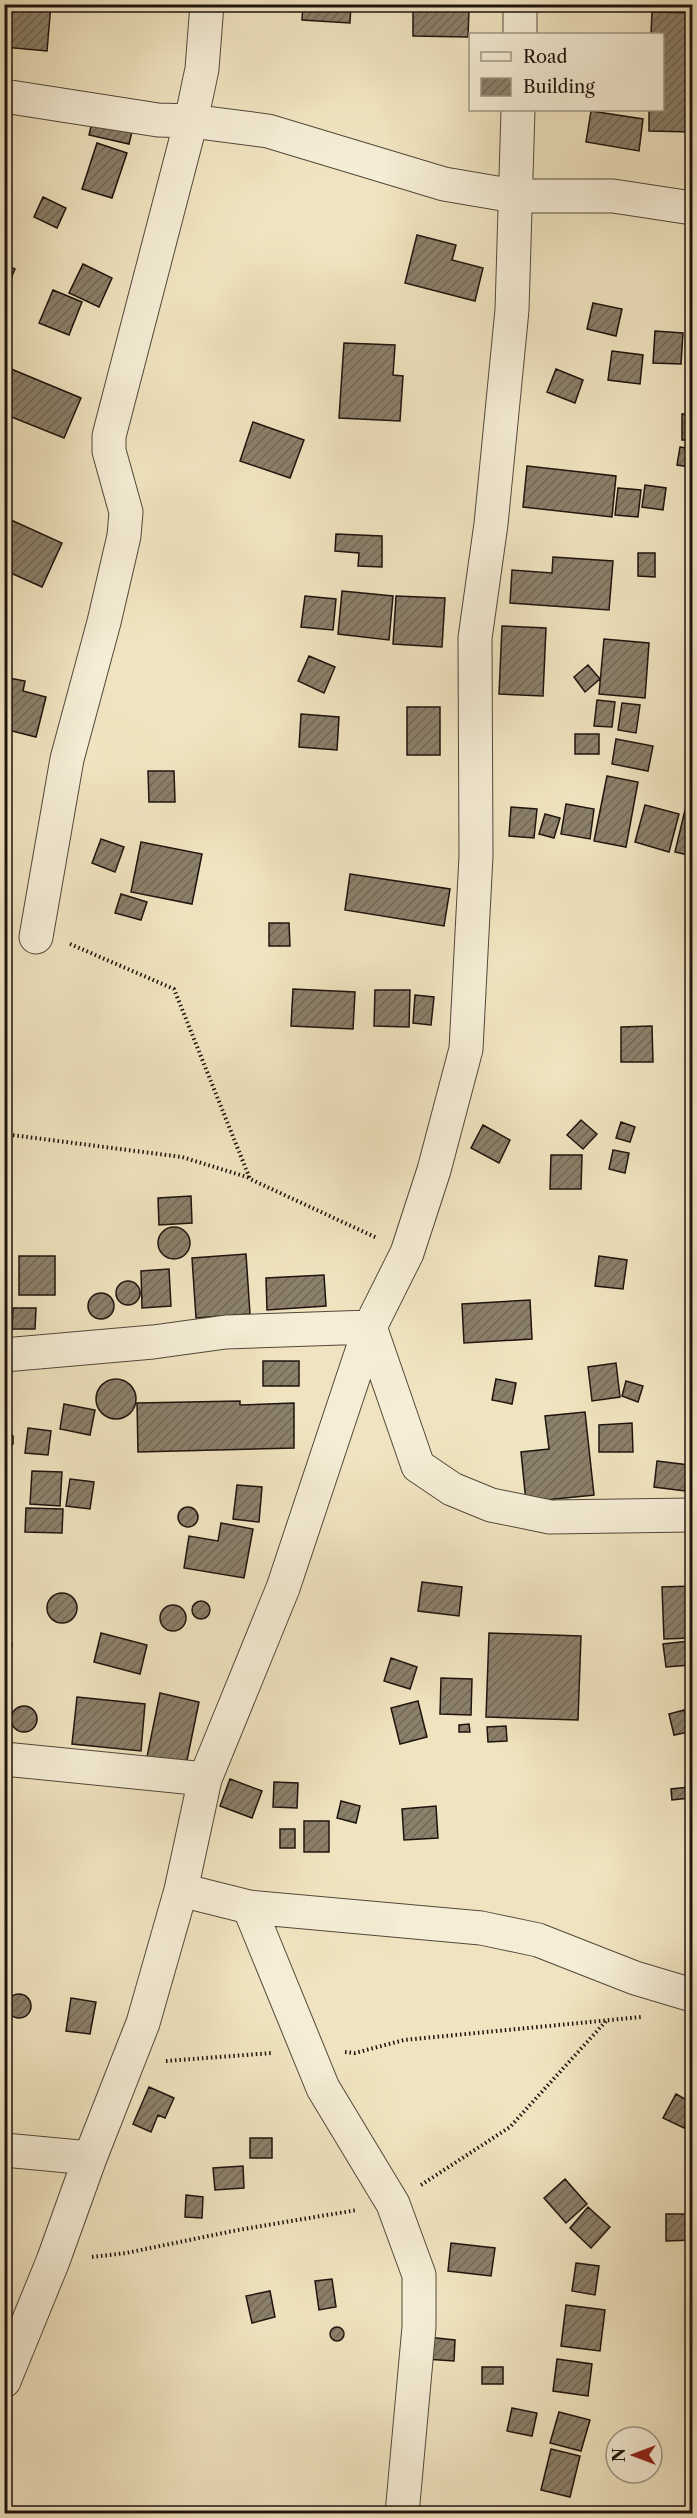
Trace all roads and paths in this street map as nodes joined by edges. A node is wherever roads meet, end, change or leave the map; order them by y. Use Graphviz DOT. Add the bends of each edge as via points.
graph roads {
  1 [pos="207,4"];
  2 [pos="520,4"];
  3 [pos="520,33"];
  4 [pos="4,96"];
  5 [pos="518,111"];
  6 [pos="191,121"];
  7 [pos="514,196"];
  8 [pos="693,208"];
  9 [pos="36,937"];
  10 [pos="4,1134"];
  11 [pos="250,1179"];
  12 [pos="407,1253"];
  13 [pos="370,1327"];
  14 [pos="4,1355"];
  15 [pos="693,1515"];
  16 [pos="4,1759"];
  17 [pos="205,1779"];
  18 [pos="181,1890"];
  19 [pos="249,1907"];
  20 [pos="693,1995"];
  21 [pos="650,2017"];
  22 [pos="309,2051"];
  23 [pos="127,2064"];
  24 [pos="4,2150"];
  25 [pos="90,2158"];
  26 [pos="4,2381"];
  27 [pos="402,2514"];
  1 -- 6 [label="street" via="202,69"];
  2 -- 3 [label="street"];
  4 -- 6 [label="street" via="158,120"];
  5 -- 7 [label="street"];
  6 -- 7 [label="street" via="268,131 444,184"];
  6 -- 9 [label="street" via="113,414 109,451 126,512 124,536 67,759"];
  7 -- 8 [label="street" via="613,196"];
  7 -- 12 [label="street" via="512,310 475,638 476,856 466,1049"];
  9 -- 11 [label="path" via="60,940 174,989"];
  10 -- 11 [label="path" via="182,1157"];
  11 -- 12 [label="path"];
  12 -- 13 [label="street"];
  13 -- 14 [label="street" via="226,1332"];
  13 -- 15 [label="street" via="418,1466 452,1489 490,1505 550,1517"];
  13 -- 17 [label="street" via="282,1588"];
  16 -- 17 [label="street"];
  17 -- 18 [label="street"];
  18 -- 19 [label="street"];
  18 -- 23 [label="street" via="143,2023"];
  19 -- 20 [label="street" via="492,1931 538,1940 635,1978"];
  19 -- 22 [label="street"];
  21 -- 22 [label="path" via="404,2040 355,2052"];
  22 -- 23 [label="path"];
  22 -- 27 [label="street" via="323,2088 393,2204 419,2275 419,2327"];
  23 -- 25 [label="street"];
  24 -- 25 [label="street"];
  25 -- 26 [label="street"];
}
